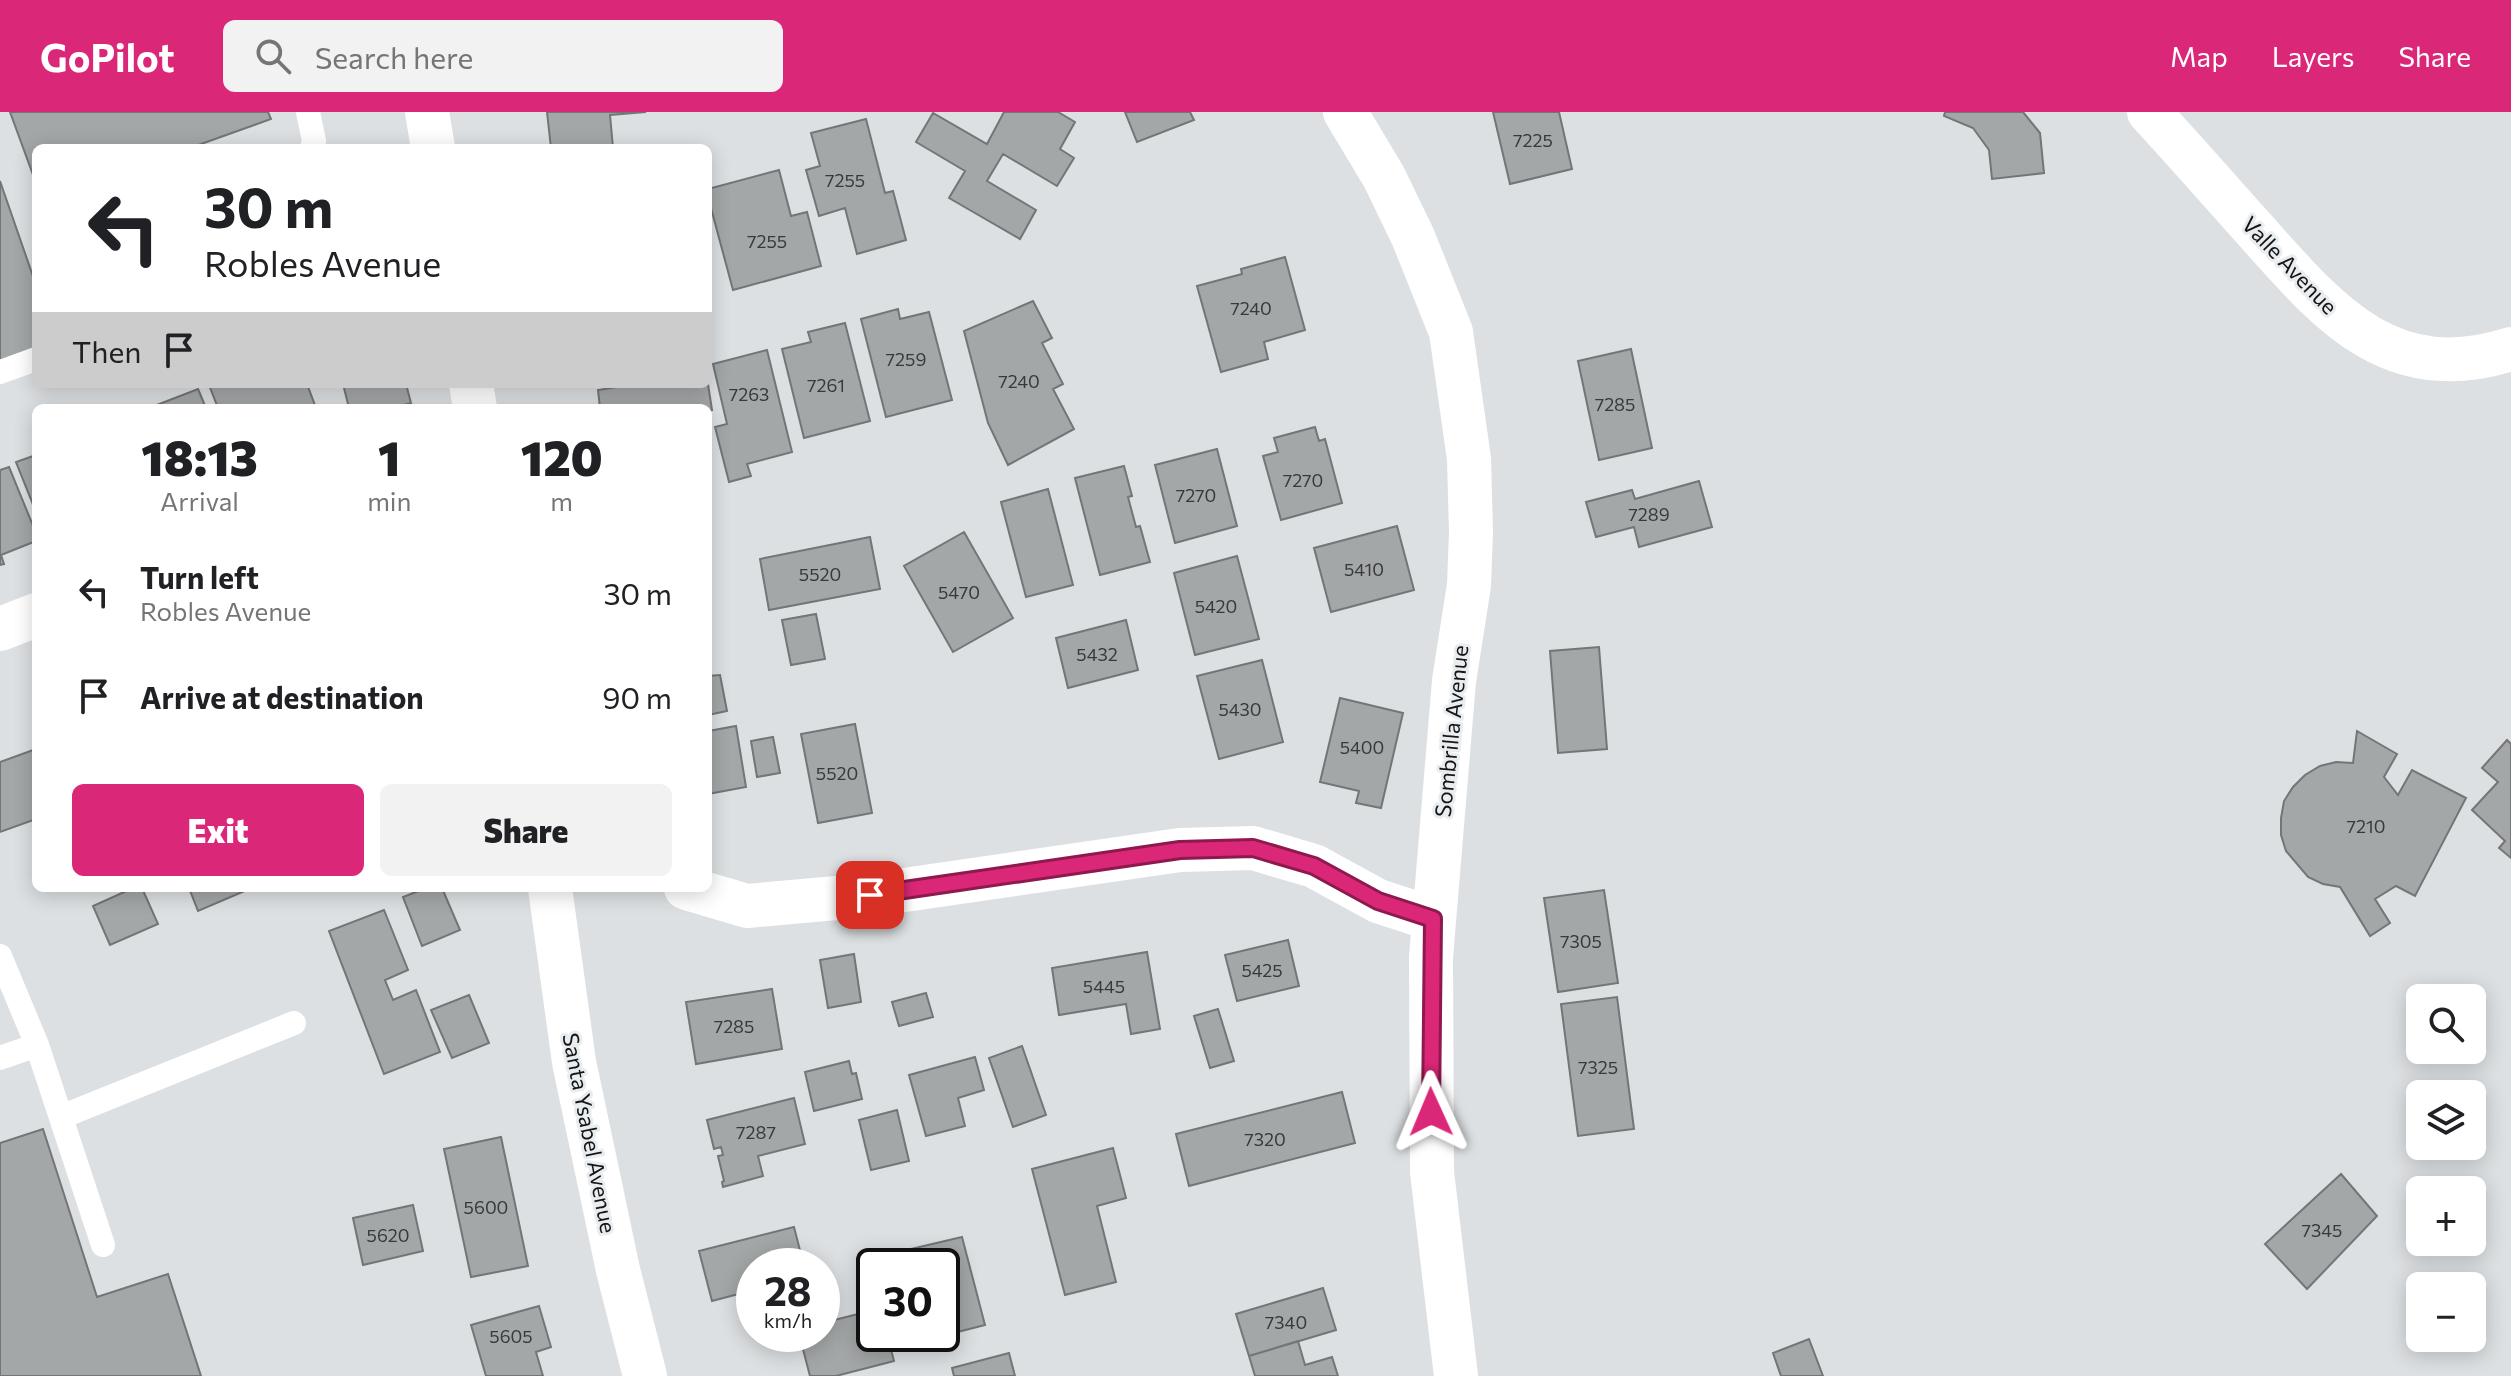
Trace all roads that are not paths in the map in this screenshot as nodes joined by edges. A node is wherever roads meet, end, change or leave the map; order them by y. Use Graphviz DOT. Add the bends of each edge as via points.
graph roads {
  1 [pos="308,112"];
  2 [pos="427,112"];
  3 [pos="1345,112"];
  4 [pos="2149,112"];
  5 [pos="313,144"];
  6 [pos="432,144"];
  7 [pos="2511,349"];
  8 [pos="32,360"];
  9 [pos="0,372"];
  10 [pos="32,617"];
  11 [pos="0,629"];
  12 [pos="551,892"];
  13 [pos="700,892"];
  14 [pos="1433,919"];
  15 [pos="0,956"];
  16 [pos="294,1023"];
  17 [pos="37,1045"];
  18 [pos="0,1058"];
  19 [pos="61,1117"];
  20 [pos="103,1245"];
  21 [pos="645,1376"];
  22 [pos="1456,1376"];
  1 -- 5 [label="lane"];
  2 -- 6 [label="street"];
  3 -- 14 [label="street, Sombrilla Avenue" via="1413,237 1451,332 1469,459 1469,585 1454,681"];
  4 -- 7 [label="street, Valle Avenue" via="2315,297 2359,333 2420,358 2456,360"];
  8 -- 9 [label="lane"];
  10 -- 11 [label="street"];
  12 -- 21 [label="street, Santa Ysabel Avenue" via="574,1062"];
  13 -- 14 [label="street" via="747,906 870,895 1180,850 1253,848 1314,866 1378,901"];
  14 -- 22 [label="street, Sombrilla Avenue" via="1432,1172"];
  15 -- 17 [label="lane"];
  16 -- 19 [label="lane"];
  17 -- 18 [label="lane"];
  17 -- 19 [label="lane"];
  19 -- 20 [label="lane"];
}
